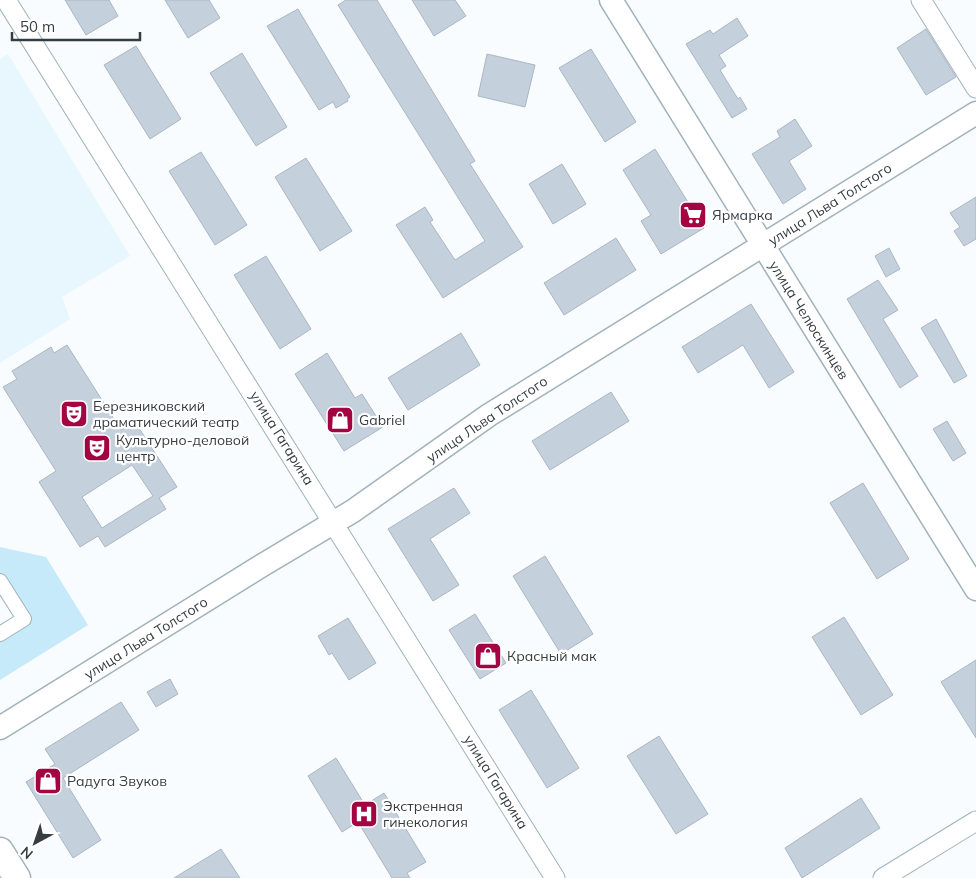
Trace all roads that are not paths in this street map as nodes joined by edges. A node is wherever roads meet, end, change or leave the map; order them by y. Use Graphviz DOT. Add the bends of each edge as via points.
graph roads {
  1 [pos="6,0"];
  2 [pos="611,0"];
  3 [pos="922,0"];
  4 [pos="976,88"];
  5 [pos="976,113"];
  6 [pos="763,246"];
  7 [pos="334,523"];
  8 [pos="0,581"];
  9 [pos="976,589"];
  10 [pos="0,634"];
  11 [pos="0,728"];
  12 [pos="976,820"];
  13 [pos="0,851"];
  14 [pos="16,878"];
  15 [pos="555,878"];
  16 [pos="883,878"];
  1 -- 7 [label="street, улица Гагарина"];
  2 -- 6 [label="street, улица Челюскинцев"];
  3 -- 4 [label="street"];
  5 -- 6 [label="street, улица Льва Толстого"];
  6 -- 7 [label="street, улица Льва Толстого" via="489,414"];
  6 -- 9 [label="street, улица Челюскинцев"];
  7 -- 11 [label="street, улица Льва Толстого"];
  7 -- 15 [label="street, улица Гагарина"];
  8 -- 10 [label="street" via="24,619"];
  12 -- 16 [label="street"];
  13 -- 14 [label="main road"];
}
